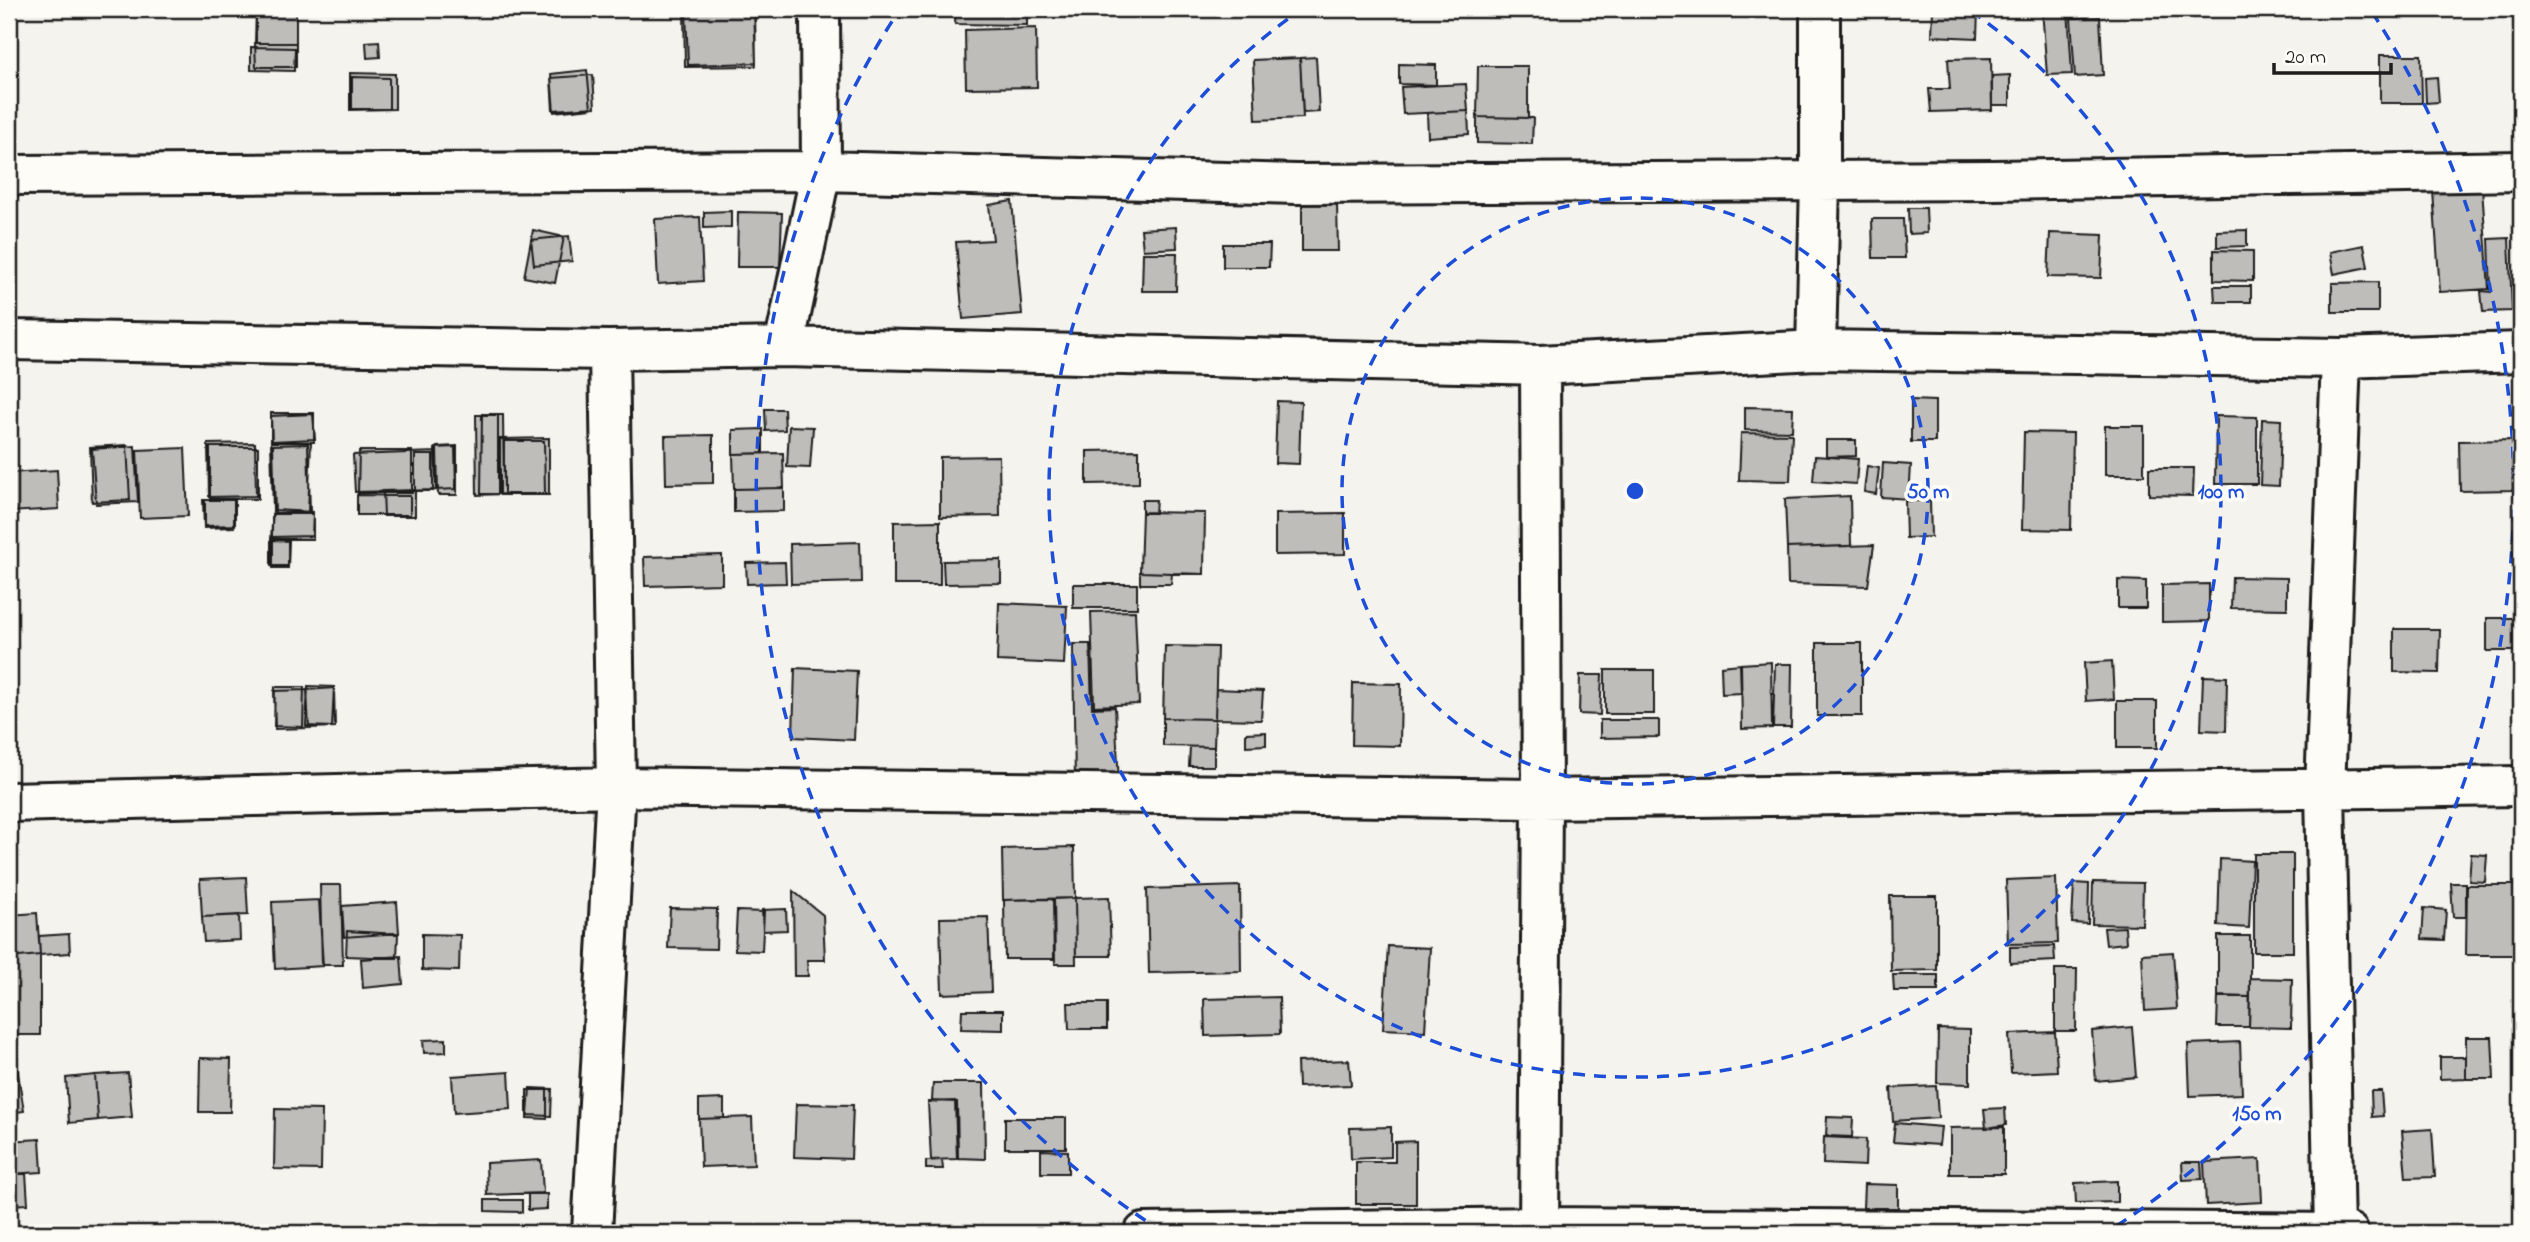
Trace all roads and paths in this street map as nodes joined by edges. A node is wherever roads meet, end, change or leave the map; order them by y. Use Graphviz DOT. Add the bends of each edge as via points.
graph roads {
  1 [pos="820,9"];
  2 [pos="1820,9"];
  3 [pos="821,171"];
  4 [pos="2521,171"];
  5 [pos="9,175"];
  6 [pos="1820,181"];
  7 [pos="9,340"];
  8 [pos="784,347"];
  9 [pos="609,350"];
  10 [pos="1816,350"];
  11 [pos="2521,352"];
  12 [pos="2341,358"];
  13 [pos="1540,365"];
  14 [pos="2521,786"];
  15 [pos="616,787"];
  16 [pos="2325,790"];
  17 [pos="1542,799"];
  18 [pos="9,802"];
  19 [pos="1539,1230"];
  20 [pos="592,1233"];
  21 [pos="1143,1233"];
  22 [pos="2334,1233"];
  23 [pos="2349,1233"];
  1 -- 3 [label="street"];
  2 -- 6 [label="street"];
  3 -- 5 [label="street"];
  3 -- 6 [label="street" via="1296,184"];
  3 -- 8 [label="street"];
  4 -- 6 [label="street"];
  6 -- 10 [label="street"];
  7 -- 9 [label="street"];
  8 -- 9 [label="street"];
  8 -- 13 [label="street"];
  9 -- 15 [label="street"];
  10 -- 12 [label="street"];
  10 -- 13 [label="street"];
  11 -- 12 [label="street"];
  12 -- 16 [label="street"];
  13 -- 17 [label="street"];
  14 -- 16 [label="street"];
  15 -- 17 [label="street"];
  15 -- 18 [label="street"];
  15 -- 20 [label="street"];
  16 -- 17 [label="street"];
  16 -- 22 [label="street"];
  17 -- 19 [label="street"];
  19 -- 21 [label="street"];
  19 -- 22 [label="street"];
  22 -- 23 [label="street"];
}
